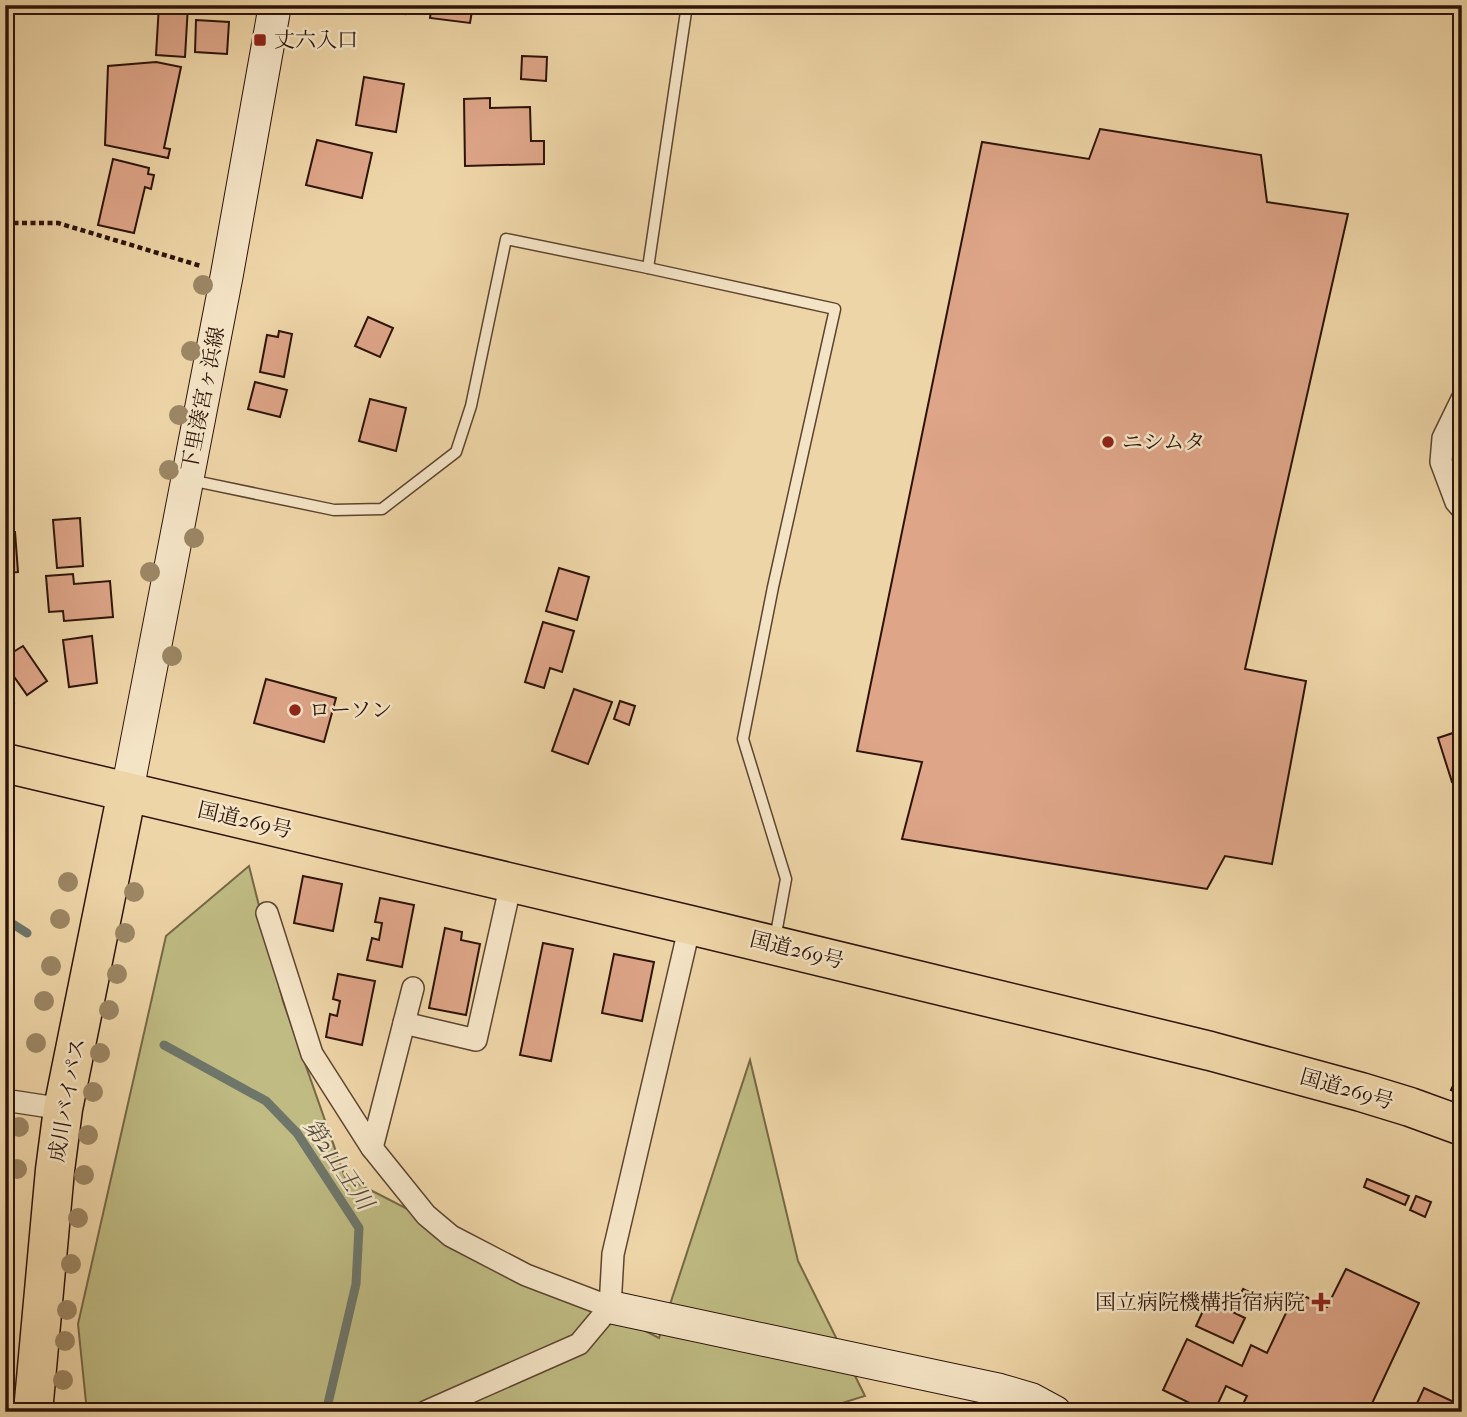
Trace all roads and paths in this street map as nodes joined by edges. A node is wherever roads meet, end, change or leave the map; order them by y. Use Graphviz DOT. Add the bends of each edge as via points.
graph roads {
  1 [pos="275,5"];
  2 [pos="687,5"];
  3 [pos="5,223"];
  4 [pos="648,268"];
  5 [pos="227,274"];
  6 [pos="1462,399"];
  7 [pos="187,479"];
  8 [pos="1462,509"];
  9 [pos="5,762"];
  10 [pos="127,792"];
  11 [pos="511,883"];
  12 [pos="267,914"];
  13 [pos="690,925"];
  14 [pos="774,945"];
  15 [pos="412,988"];
  16 [pos="404,1023"];
  17 [pos="5,1098"];
  18 [pos="63,1109"];
  19 [pos="1462,1126"];
  20 [pos="372,1148"];
  21 [pos="610,1307"];
  22 [pos="33,1412"];
  23 [pos="425,1412"];
  24 [pos="1055,1412"];
  1 -- 5 [label="main road, 下里湊宮ヶ浜線"];
  2 -- 4 [label="lane"];
  3 -- 5 [label="path" via="58,223"];
  4 -- 7 [label="lane" via="506,239 471,407 456,452 382,509 334,510"];
  4 -- 14 [label="lane" via="835,309 743,739 786,880"];
  5 -- 7 [label="main road, 下里湊宮ヶ浜線"];
  6 -- 8 [label="street" via="1443,438 1441,462"];
  7 -- 10 [label="main road, 下里湊宮ヶ浜線"];
  9 -- 10 [label="highway, 国道269号"];
  10 -- 11 [label="highway, 国道269号"];
  10 -- 18 [label="highway, 成川バイパス"];
  11 -- 13 [label="highway, 国道269号"];
  11 -- 16 [label="street" via="476,1040"];
  12 -- 20 [label="street" via="312,1054"];
  13 -- 14 [label="highway, 国道269号"];
  13 -- 21 [label="street" via="613,1254"];
  14 -- 19 [label="highway, 国道269号" via="1222,1055 1362,1092"];
  15 -- 16 [label="street"];
  16 -- 20 [label="street"];
  17 -- 18 [label="street"];
  18 -- 22 [label="highway, 成川バイパス"];
  20 -- 21 [label="street" via="426,1215 451,1236 526,1275"];
  21 -- 23 [label="street" via="579,1344"];
  21 -- 24 [label="main road" via="1000,1390"];
}
